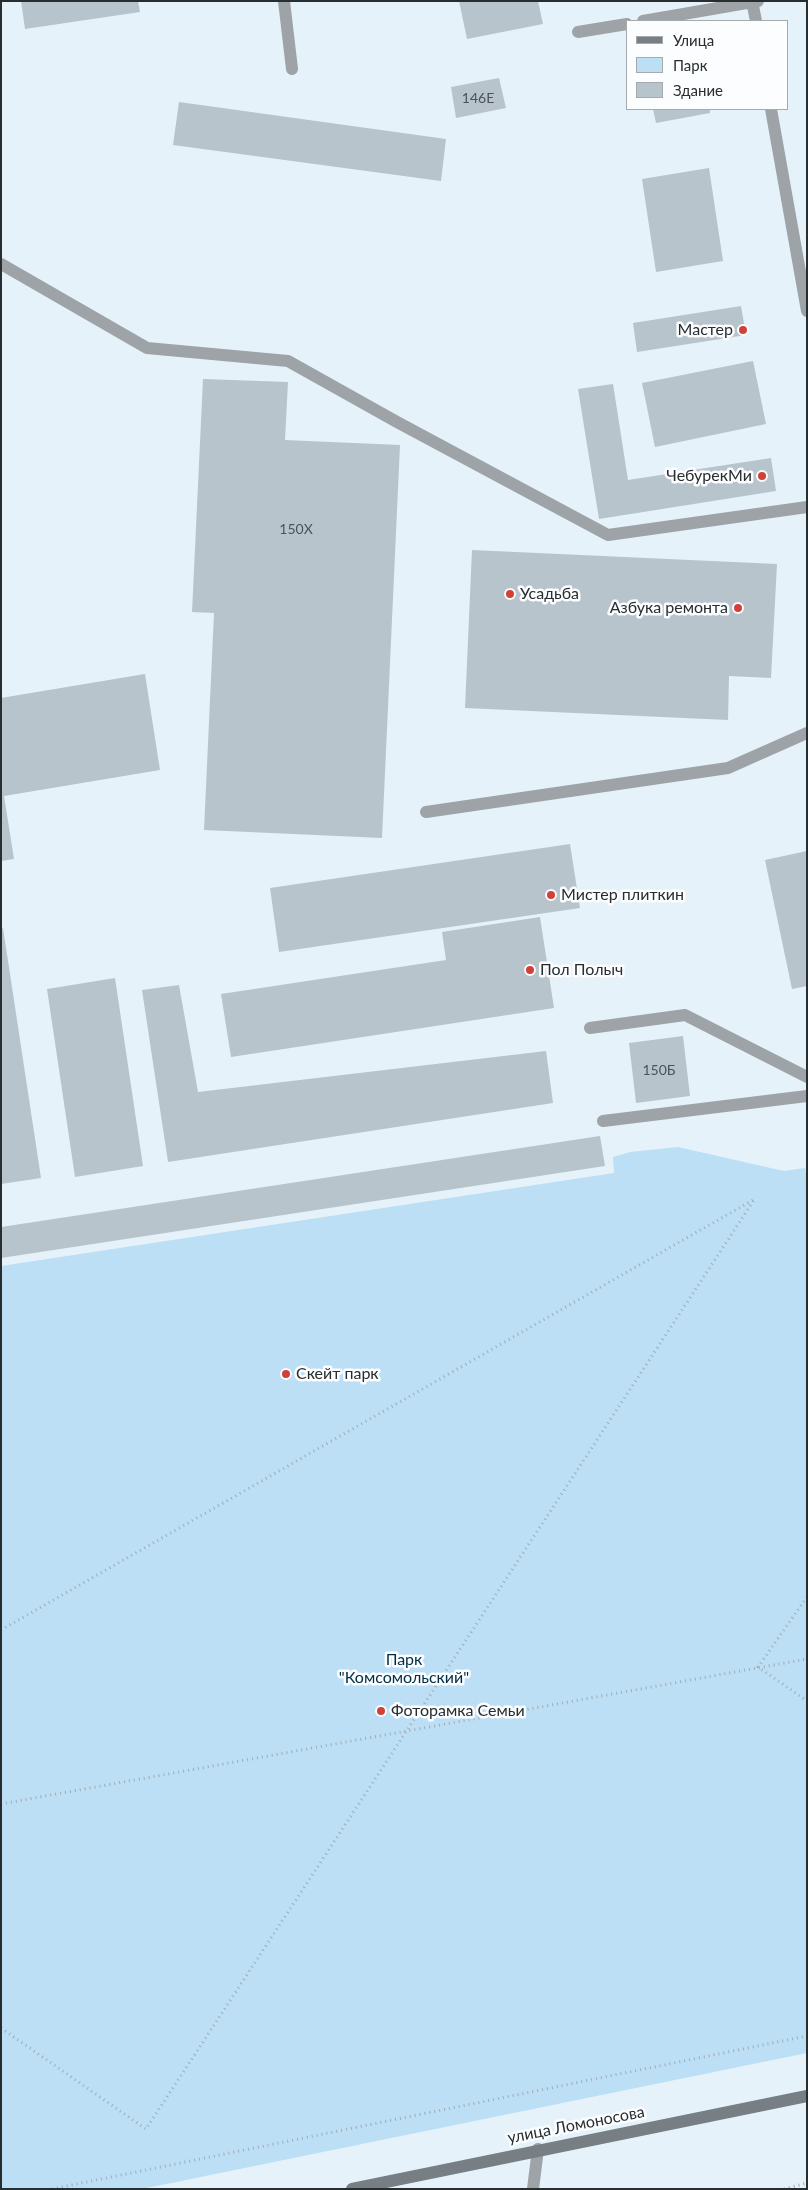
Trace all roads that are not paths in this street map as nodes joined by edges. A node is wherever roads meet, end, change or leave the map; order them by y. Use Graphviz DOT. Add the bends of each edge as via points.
graph roads {
  1 [pos="284,1"];
  2 [pos="754,2"];
  3 [pos="649,20"];
  4 [pos="756,20"];
  5 [pos="626,24"];
  6 [pos="578,32"];
  7 [pos="292,69"];
  8 [pos="771,110"];
  9 [pos="1,264"];
  10 [pos="807,311"];
  11 [pos="807,507"];
  12 [pos="807,733"];
  13 [pos="426,812"];
  14 [pos="590,1028"];
  15 [pos="807,1076"];
  16 [pos="807,1096"];
  17 [pos="604,1121"];
  18 [pos="807,2096"];
  19 [pos="538,2149"];
  20 [pos="352,2189"];
  21 [pos="533,2189"];
  1 -- 7 [label="lane"];
  2 -- 3 [label="lane"];
  2 -- 4 [label="lane"];
  5 -- 6 [label="lane"];
  8 -- 10 [label="lane"];
  9 -- 11 [label="lane" via="147,348 288,360 608,535"];
  12 -- 13 [label="lane" via="728,768"];
  14 -- 15 [label="lane" via="685,1014"];
  16 -- 17 [label="lane"];
  18 -- 19 [label="street, улица Ломоносова"];
  19 -- 20 [label="street, улица Ломоносова"];
  19 -- 21 [label="lane"];
}
